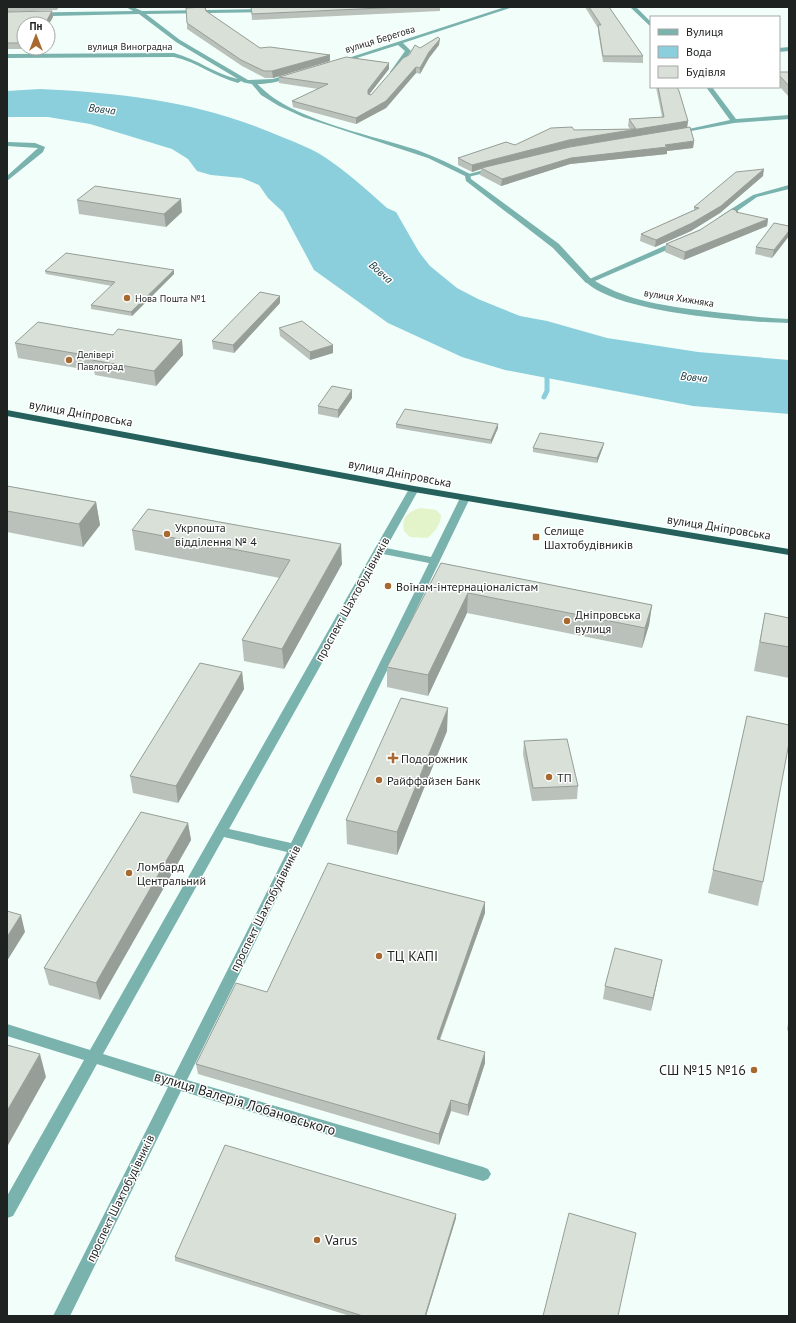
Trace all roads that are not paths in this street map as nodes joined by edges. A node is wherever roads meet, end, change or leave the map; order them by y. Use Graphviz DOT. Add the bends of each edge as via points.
graph roads {
  1 [pos="130,7"];
  2 [pos="510,7"];
  3 [pos="633,7"];
  4 [pos="180,9"];
  5 [pos="270,10"];
  6 [pos="140,12"];
  7 [pos="7,15"];
  8 [pos="650,24"];
  9 [pos="400,44"];
  10 [pos="7,56"];
  11 [pos="332,63"];
  12 [pos="303,72"];
  13 [pos="391,75"];
  14 [pos="250,82"];
  15 [pos="710,88"];
  16 [pos="789,117"];
  17 [pos="734,120"];
  18 [pos="669,134"];
  19 [pos="7,144"];
  20 [pos="499,168"];
  21 [pos="468,175"];
  22 [pos="7,179"];
  23 [pos="789,187"];
  24 [pos="715,222"];
  25 [pos="688,237"];
  26 [pos="589,281"];
  27 [pos="789,321"];
  28 [pos="7,413"];
  29 [pos="414,489"];
  30 [pos="465,498"];
  31 [pos="379,550"];
  32 [pos="789,552"];
  33 [pos="435,561"];
  34 [pos="222,832"];
  35 [pos="295,849"];
  36 [pos="7,1030"];
  37 [pos="94,1057"];
  38 [pos="177,1083"];
  39 [pos="483,1174"];
  40 [pos="7,1211"];
  41 [pos="61,1316"];
  1 -- 6 [label="street"];
  2 -- 9 [label="street, вулиця Берегова"];
  3 -- 8 [label="street"];
  4 -- 5 [label="street"];
  4 -- 6 [label="street"];
  6 -- 7 [label="street"];
  6 -- 14 [label="street" via="178,41"];
  9 -- 11 [label="street, вулиця Берегова"];
  9 -- 13 [label="street" via="408,51"];
  10 -- 14 [label="street, вулиця Виноградна" via="174,55 191,59 225,78"];
  12 -- 14 [label="street" via="273,81"];
  14 -- 21 [label="street" via="281,106 359,135 430,157"];
  15 -- 17 [label="street"];
  16 -- 17 [label="street"];
  17 -- 18 [label="street"];
  19 -- 22 [label="street" via="42,147"];
  20 -- 21 [label="street"];
  21 -- 26 [label="street, вулиця Хижняка" via="468,180 556,246"];
  23 -- 24 [label="street" via="755,196"];
  25 -- 26 [label="street"];
  26 -- 27 [label="street, вулиця Хижняка" via="616,295 655,307 760,320"];
  28 -- 29 [label="highway, вулиця Дніпровська"];
  29 -- 30 [label="highway, вулиця Дніпровська"];
  29 -- 31 [label="street, проспект Шахтобудівників"];
  30 -- 32 [label="highway, вулиця Дніпровська"];
  30 -- 33 [label="street, проспект Шахтобудівників"];
  31 -- 33 [label="street"];
  31 -- 34 [label="street, проспект Шахтобудівників"];
  33 -- 35 [label="street, проспект Шахтобудівників"];
  34 -- 35 [label="street"];
  34 -- 37 [label="street, проспект Шахтобудівників"];
  35 -- 38 [label="street, проспект Шахтобудівників"];
  36 -- 37 [label="street, вулиця Валерія Лобановського"];
  37 -- 38 [label="street, вулиця Валерія Лобановського"];
  37 -- 40 [label="street, проспект Шахтобудівників"];
  38 -- 39 [label="street, вулиця Валерія Лобановського"];
  38 -- 41 [label="street, проспект Шахтобудівників"];
}
